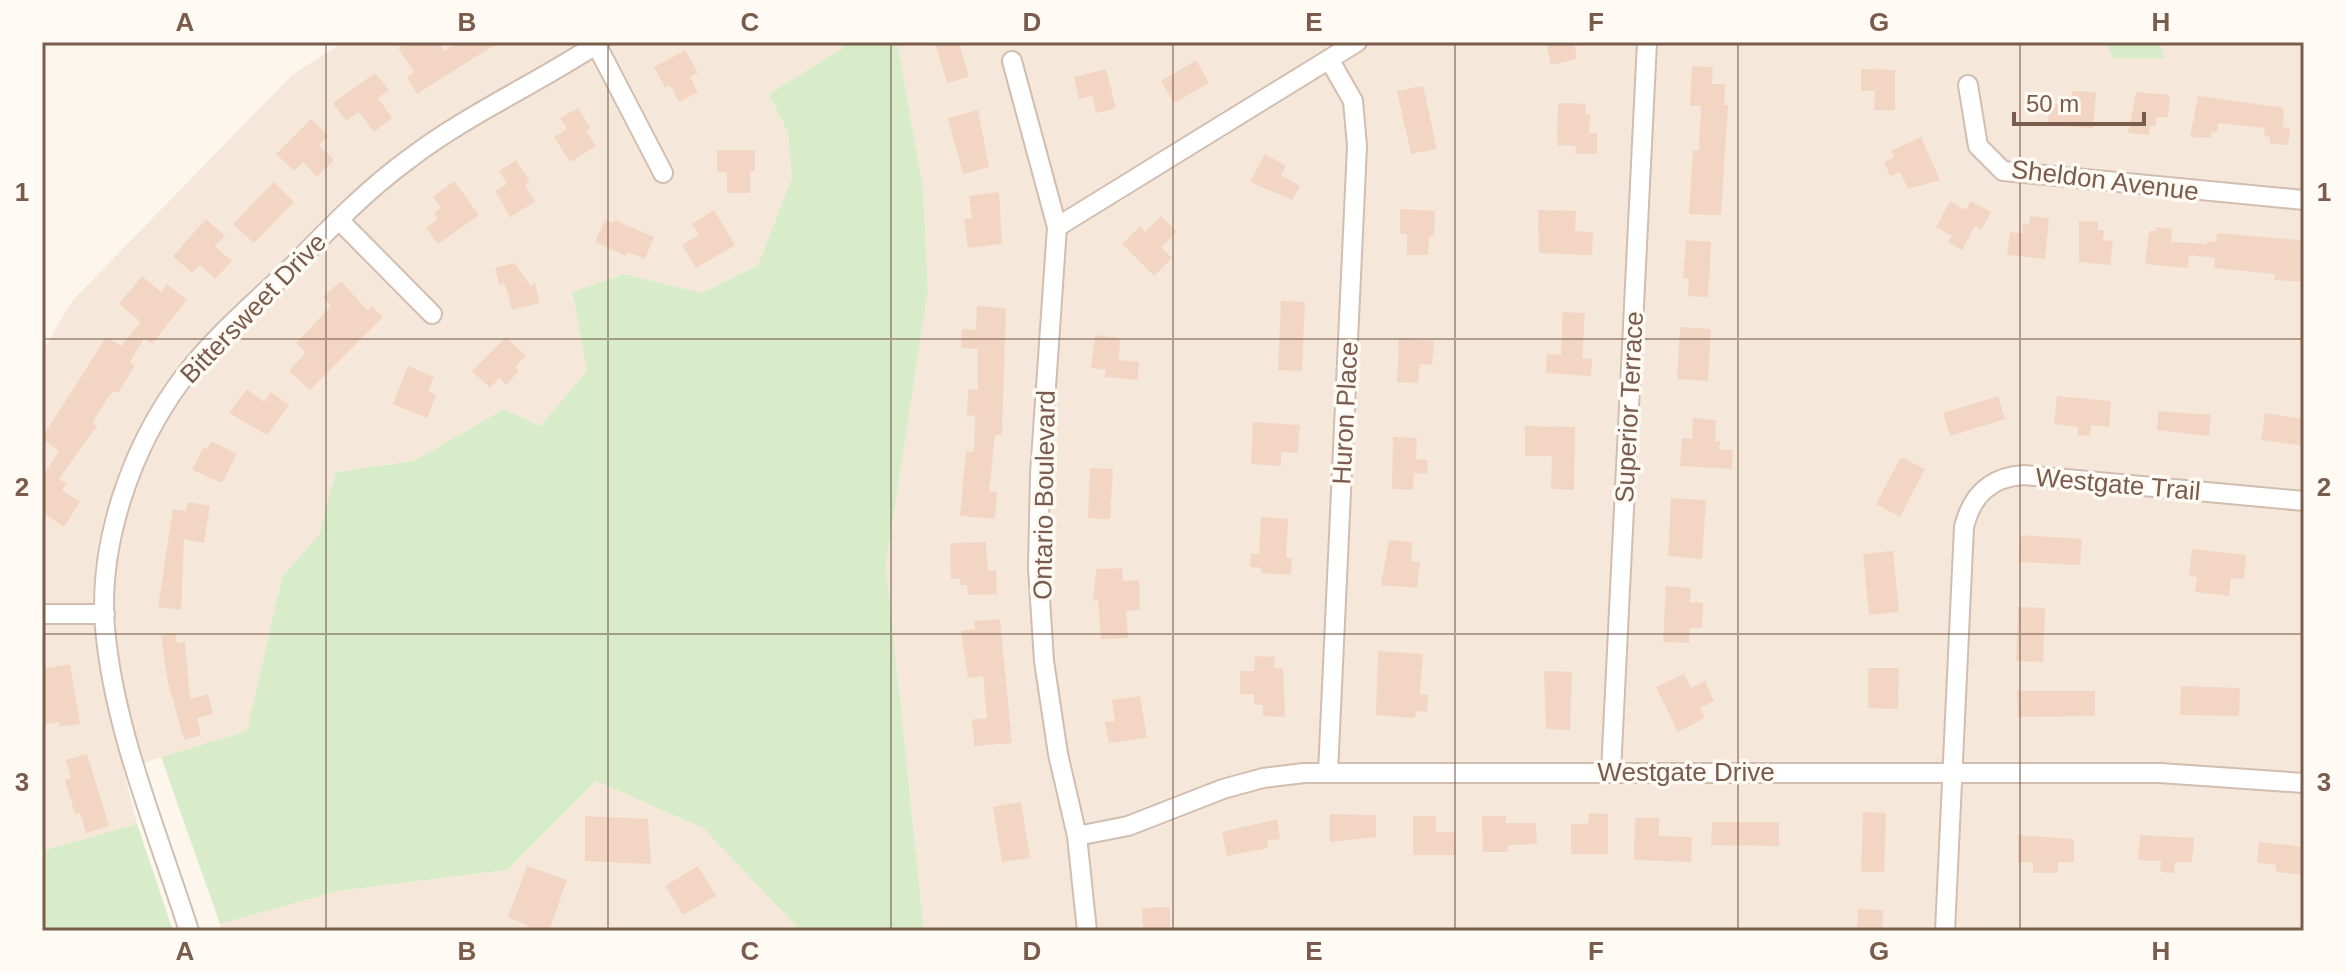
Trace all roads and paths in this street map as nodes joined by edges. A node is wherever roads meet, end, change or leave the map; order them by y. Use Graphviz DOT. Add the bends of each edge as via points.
graph roads {
  1 [pos="1357,42"];
  2 [pos="1647,42"];
  3 [pos="597,43"];
  4 [pos="1329,59"];
  5 [pos="1012,61"];
  6 [pos="1968,85"];
  7 [pos="663,173"];
  8 [pos="2304,200"];
  9 [pos="339,220"];
  10 [pos="1057,227"];
  11 [pos="432,314"];
  12 [pos="2304,501"];
  13 [pos="42,614"];
  14 [pos="105,614"];
  15 [pos="1611,772"];
  16 [pos="1953,772"];
  17 [pos="1328,773"];
  18 [pos="2304,783"];
  19 [pos="1077,836"];
  20 [pos="189,931"];
  21 [pos="1087,931"];
  22 [pos="1945,931"];
  1 -- 4 [label="street"];
  2 -- 15 [label="street, Superior Terrace"];
  3 -- 7 [label="street"];
  3 -- 9 [label="street, Bittersweet Drive" via="409,158"];
  4 -- 10 [label="street"];
  4 -- 17 [label="street, Huron Place" via="1353,101 1357,146"];
  5 -- 10 [label="street, Ontario Boulevard"];
  6 -- 8 [label="street, Sheldon Avenue" via="1978,146 2003,171"];
  9 -- 11 [label="street"];
  9 -- 14 [label="street, Bittersweet Drive" via="210,348 154,423 116,521"];
  10 -- 19 [label="street, Ontario Boulevard" via="1038,568 1044,661"];
  12 -- 16 [label="street, Westgate Trail" via="2024,475 1990,484 1977,495 1964,527"];
  13 -- 14 [label="street"];
  14 -- 20 [label="street, Bittersweet Drive" via="112,681"];
  15 -- 16 [label="street, Westgate Drive"];
  15 -- 17 [label="street, Westgate Drive"];
  16 -- 18 [label="street, Westgate Drive" via="2160,773"];
  16 -- 22 [label="street, Westgate Trail"];
  17 -- 19 [label="street, Westgate Drive" via="1263,778 1128,826"];
  19 -- 21 [label="street, Ontario Boulevard"];
}
